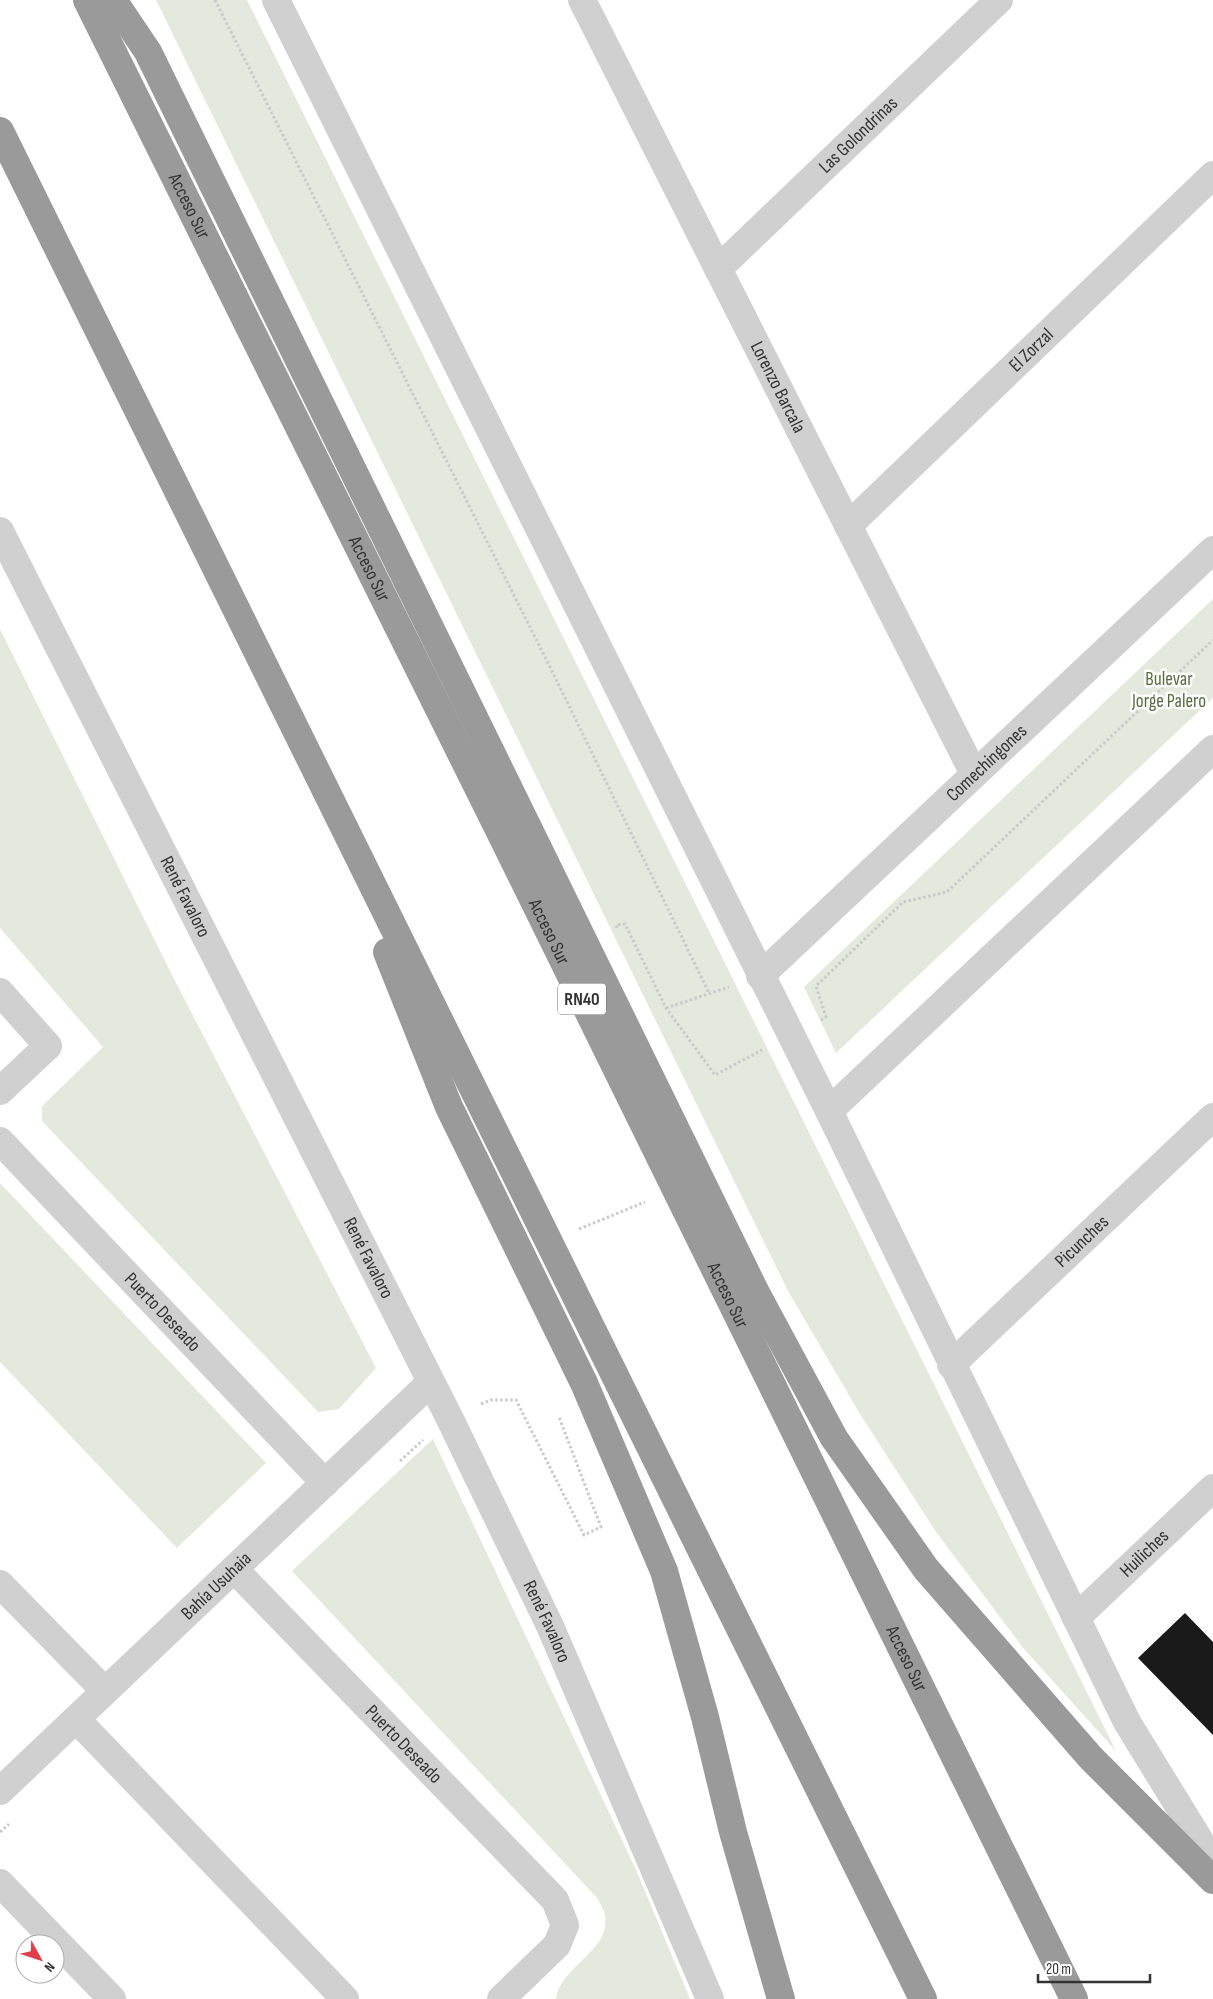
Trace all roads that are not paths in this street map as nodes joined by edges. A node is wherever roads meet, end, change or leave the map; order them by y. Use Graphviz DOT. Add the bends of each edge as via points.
graph roads {
  1 [pos="87,0"];
  2 [pos="113,0"];
  3 [pos="276,0"];
  4 [pos="999,0"];
  5 [pos="590,4"];
  6 [pos="0,131"];
  7 [pos="1213,175"];
  8 [pos="718,270"];
  9 [pos="848,526"];
  10 [pos="0,531"];
  11 [pos="1213,550"];
  12 [pos="1213,749"];
  13 [pos="974,774"];
  14 [pos="318,778"];
  15 [pos="760,976"];
  16 [pos="0,992"];
  17 [pos="0,1091"];
  18 [pos="829,1112"];
  19 [pos="1213,1117"];
  20 [pos="0,1141"];
  21 [pos="951,1365"];
  22 [pos="432,1382"];
  23 [pos="325,1483"];
  24 [pos="1213,1488"];
  25 [pos="234,1569"];
  26 [pos="0,1584"];
  27 [pos="1076,1618"];
  28 [pos="105,1691"];
  29 [pos="76,1719"];
  30 [pos="0,1791"];
  31 [pos="1213,1862"];
  32 [pos="1213,1880"];
  33 [pos="0,1883"];
  34 [pos="112,1999"];
  35 [pos="345,1999"];
  36 [pos="501,1999"];
  37 [pos="710,1999"];
  38 [pos="781,1999"];
  39 [pos="923,1999"];
  40 [pos="1074,1999"];
  1 -- 40 [label="highway, Acceso Sur / RN40"];
  2 -- 32 [label="highway" via="148,52 756,1293 834,1438 950,1598 1091,1758"];
  3 -- 15 [label="street"];
  4 -- 8 [label="street, Las Golondrinas"];
  5 -- 8 [label="street, Lorenzo Barcala"];
  6 -- 14 [label="highway"];
  7 -- 9 [label="street, El Zorzal"];
  8 -- 9 [label="street, Lorenzo Barcala"];
  9 -- 13 [label="street, Lorenzo Barcala"];
  10 -- 22 [label="street, René Favaloro"];
  11 -- 13 [label="street, Comechingones"];
  12 -- 18 [label="street"];
  13 -- 15 [label="street, Comechingones"];
  14 -- 38 [label="highway" via="449,1107 584,1383 664,1571"];
  14 -- 39 [label="highway" via="565,1270"];
  15 -- 18 [label="street"];
  16 -- 17 [label="street" via="48,1046"];
  18 -- 21 [label="street"];
  19 -- 21 [label="street, Picunches"];
  20 -- 23 [label="street, Puerto Deseado"];
  21 -- 27 [label="street"];
  22 -- 23 [label="street, Bahía Usuhaia"];
  22 -- 37 [label="street, René Favaloro" via="550,1626"];
  23 -- 25 [label="street, Bahía Usuhaia"];
  24 -- 27 [label="street, Huiliches"];
  25 -- 28 [label="street, Bahía Usuhaia"];
  25 -- 36 [label="street, Puerto Deseado" via="555,1900 565,1925 557,1945"];
  26 -- 28 [label="street"];
  27 -- 31 [label="street" via="1127,1722"];
  28 -- 29 [label="street, Bahía Usuhaia"];
  29 -- 30 [label="street, Bahía Usuhaia"];
  29 -- 35 [label="street"];
  33 -- 34 [label="street"];
}
